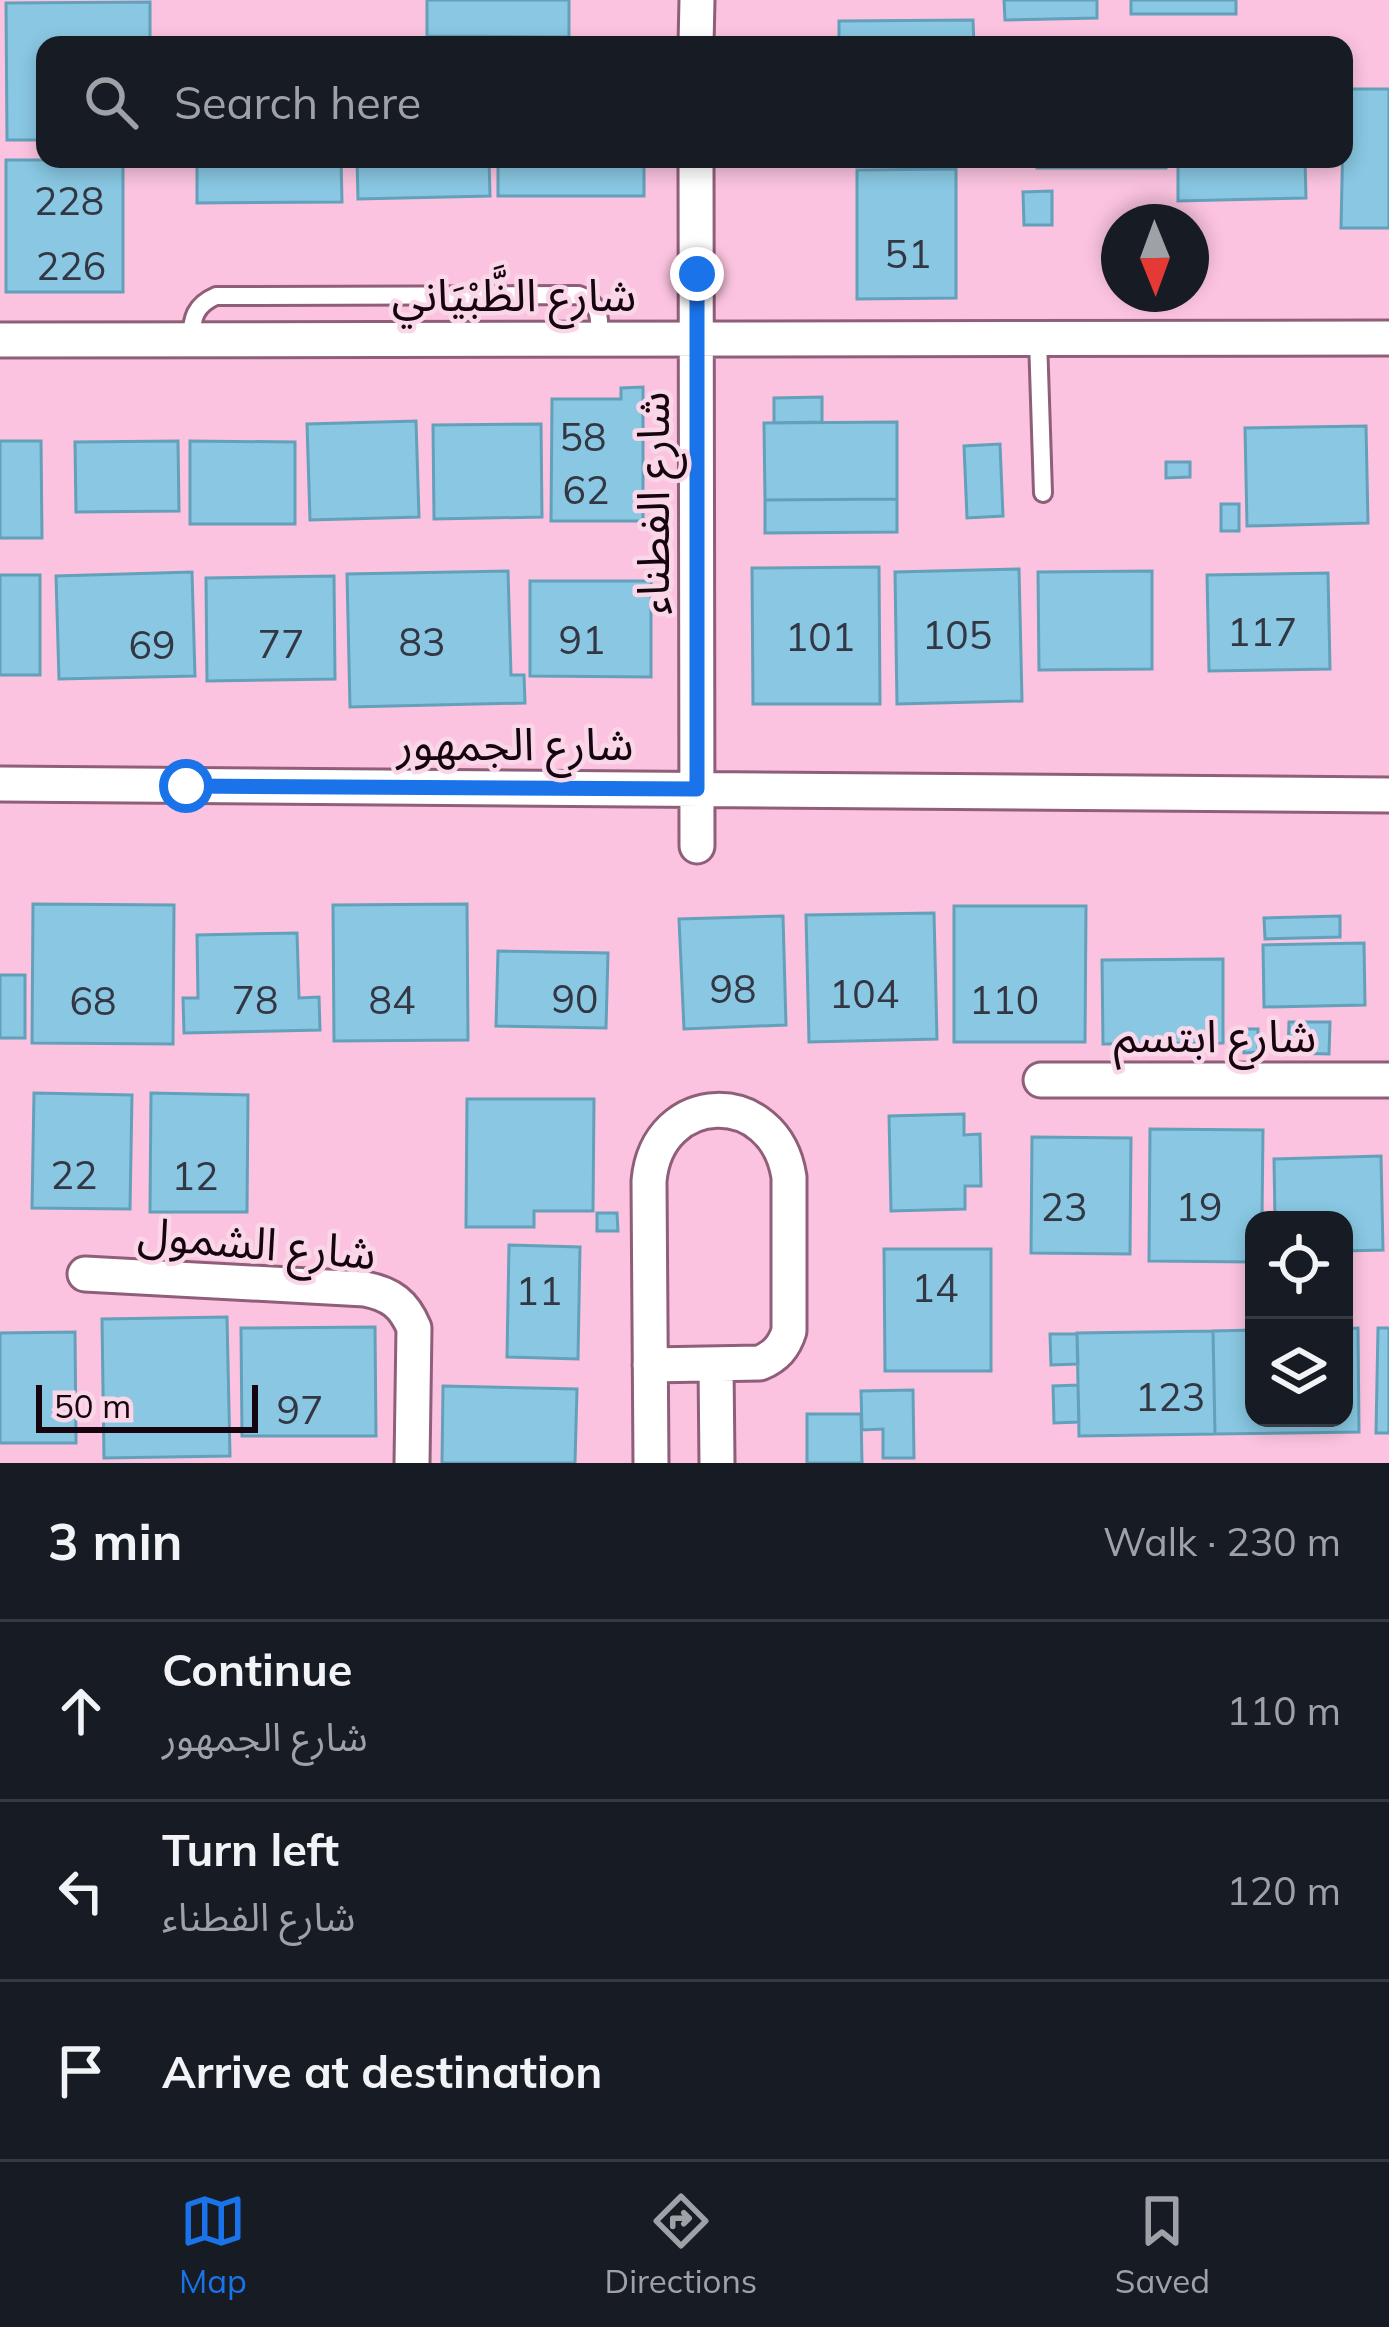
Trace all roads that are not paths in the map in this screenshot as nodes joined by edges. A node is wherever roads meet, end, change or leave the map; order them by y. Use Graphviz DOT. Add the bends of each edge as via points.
graph roads {
  1 [pos="697,0"];
  2 [pos="696,36"];
  3 [pos="696,168"];
  4 [pos="1038,338"];
  5 [pos="1389,338"];
  6 [pos="697,339"];
  7 [pos="0,340"];
  8 [pos="1043,493"];
  9 [pos="0,784"];
  10 [pos="697,789"];
  11 [pos="1389,795"];
  12 [pos="697,847"];
  13 [pos="1041,1080"];
  14 [pos="1389,1080"];
  15 [pos="85,1274"];
  16 [pos="650,1365"];
  17 [pos="716,1365"];
  18 [pos="412,1463"];
  19 [pos="651,1463"];
  20 [pos="718,1463"];
  1 -- 2 [label="street"];
  3 -- 6 [label="street, شارع الفطناء"];
  4 -- 5 [label="street, شارع الظَّبْيَاني"];
  4 -- 6 [label="street, شارع الظَّبْيَاني"];
  4 -- 8 [label="lane"];
  6 -- 7 [label="street, شارع الظَّبْيَاني"];
  6 -- 10 [label="street, شارع الفطناء"];
  9 -- 10 [label="street, شارع الجمهور"];
  10 -- 11 [label="street, شارع الجمهور"];
  10 -- 12 [label="street, شارع الفطناء"];
  13 -- 14 [label="street, شارع ابتسم"];
  15 -- 18 [label="street, شارع الشمول" via="365,1289 396,1300 414,1328"];
  16 -- 17 [label="street"];
  16 -- 17 [label="street" via="650,1164 677,1123 725,1110 757,1121 786,1160 789,1331 779,1351 760,1363"];
  16 -- 19 [label="street"];
  17 -- 20 [label="street"];
}
